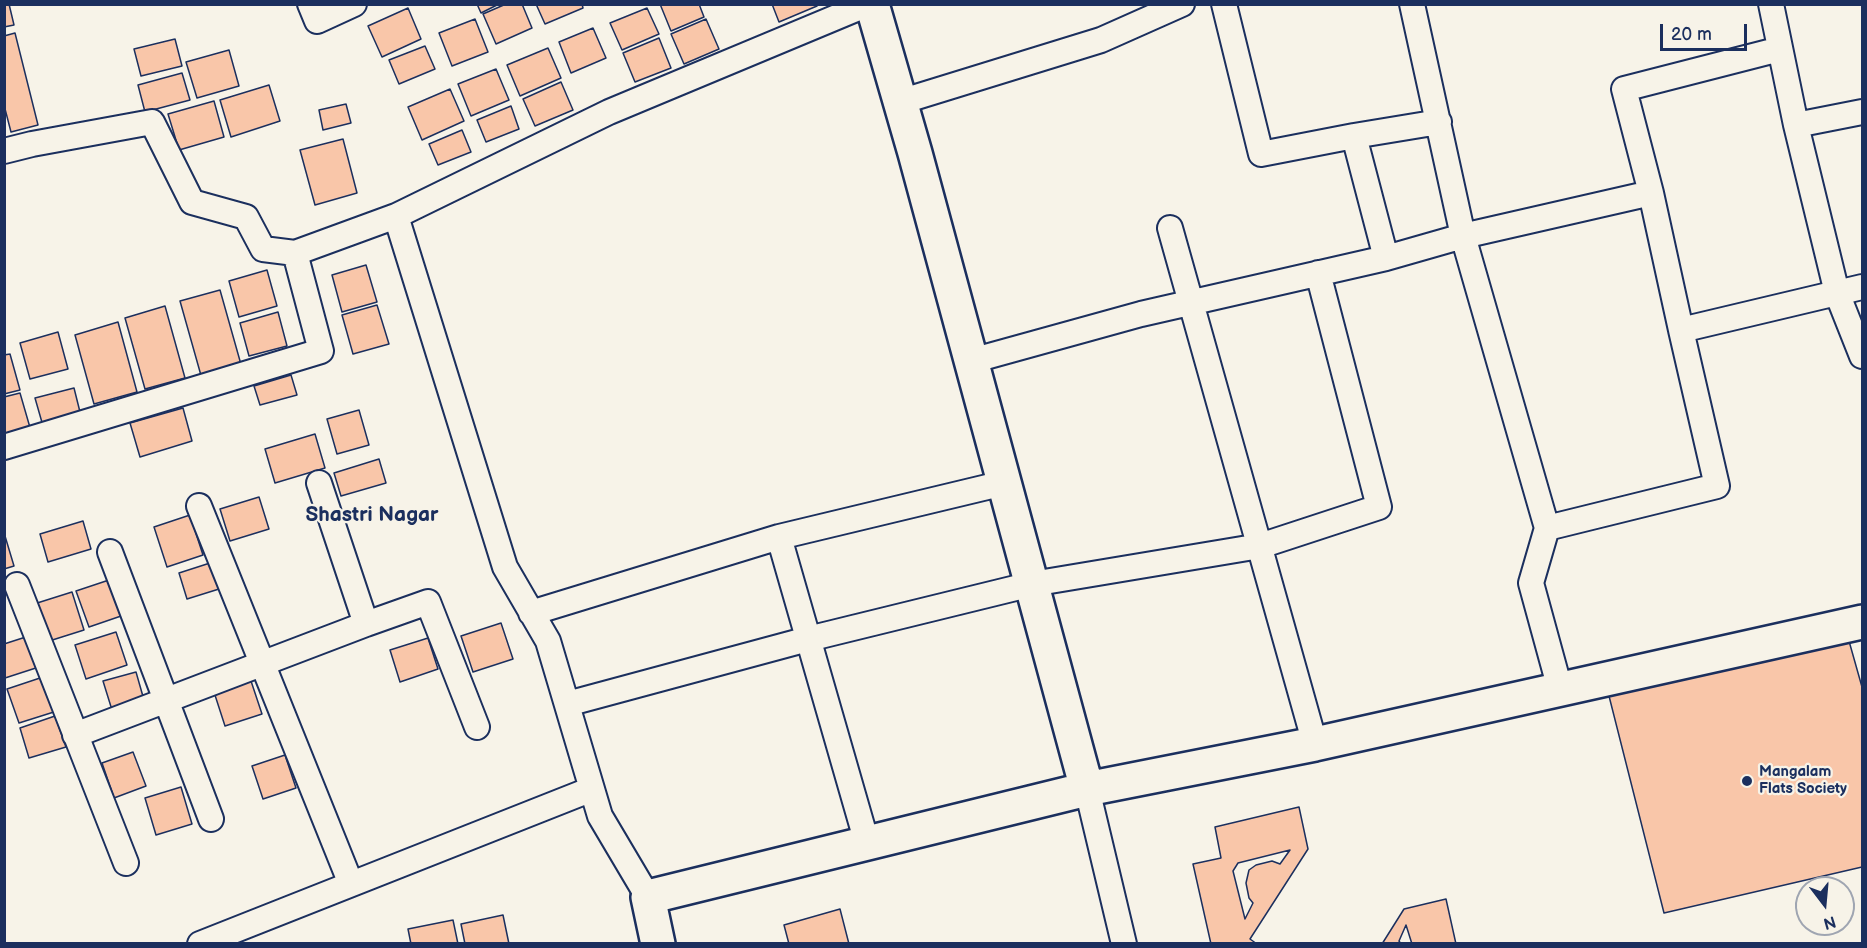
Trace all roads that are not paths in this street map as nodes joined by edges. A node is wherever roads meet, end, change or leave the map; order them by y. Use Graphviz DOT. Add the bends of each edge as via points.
graph roads {
  1 [pos="310,4"];
  2 [pos="354,4"];
  3 [pos="870,4"];
  4 [pos="1182,4"];
  5 [pos="1224,4"];
  6 [pos="1412,4"];
  7 [pos="1771,4"];
  8 [pos="1780,49"];
  9 [pos="900,102"];
  10 [pos="1863,112"];
  11 [pos="1439,122"];
  12 [pos="1796,125"];
  13 [pos="1354,136"];
  14 [pos="4,151"];
  15 [pos="1651,193"];
  16 [pos="396,216"];
  17 [pos="1170,228"];
  18 [pos="1463,236"];
  19 [pos="295,253"];
  20 [pos="1386,258"];
  21 [pos="1318,273"];
  22 [pos="1863,287"];
  23 [pos="1837,293"];
  24 [pos="1192,303"];
  25 [pos="1681,330"];
  26 [pos="1863,356"];
  27 [pos="971,361"];
  28 [pos="4,447"];
  29 [pos="318,483"];
  30 [pos="1004,483"];
  31 [pos="199,506"];
  32 [pos="1546,528"];
  33 [pos="779,537"];
  34 [pos="1260,546"];
  35 [pos="110,552"];
  36 [pos="1032,584"];
  37 [pos="17,585"];
  38 [pos="531,613"];
  39 [pos="1863,622"];
  40 [pos="366,624"];
  41 [pos="808,639"];
  42 [pos="262,662"];
  43 [pos="1560,689"];
  44 [pos="165,701"];
  45 [pos="567,704"];
  46 [pos="477,728"];
  47 [pos="75,735"];
  48 [pos="1315,744"];
  49 [pos="592,789"];
  50 [pos="1087,789"];
  51 [pos="211,819"];
  52 [pos="867,843"];
  53 [pos="126,863"];
  54 [pos="351,884"];
  55 [pos="648,897"];
  56 [pos="200,944"];
  57 [pos="658,944"];
  58 [pos="1124,944"];
  1 -- 2 [label="street" via="317,21"];
  3 -- 9 [label="street"];
  3 -- 16 [label="street" via="609,112"];
  4 -- 9 [label="street" via="1101,39"];
  5 -- 13 [label="street" via="1261,154"];
  6 -- 11 [label="street"];
  7 -- 8 [label="street"];
  8 -- 12 [label="street"];
  8 -- 15 [label="street" via="1624,89"];
  9 -- 27 [label="street"];
  10 -- 12 [label="street"];
  11 -- 13 [label="street"];
  11 -- 18 [label="street"];
  12 -- 23 [label="street"];
  13 -- 20 [label="street"];
  14 -- 19 [label="street" via="152,122 192,202 246,218 264,249"];
  15 -- 18 [label="street"];
  15 -- 25 [label="street"];
  16 -- 19 [label="street"];
  16 -- 38 [label="street" via="505,567"];
  17 -- 24 [label="street"];
  18 -- 20 [label="street"];
  18 -- 32 [label="street"];
  19 -- 28 [label="street" via="321,351"];
  20 -- 21 [label="street"];
  21 -- 24 [label="street"];
  21 -- 34 [label="street" via="1379,507"];
  22 -- 23 [label="street"];
  23 -- 25 [label="street"];
  23 -- 26 [label="street"];
  24 -- 27 [label="street"];
  24 -- 34 [label="street"];
  25 -- 32 [label="street" via="1717,486"];
  27 -- 30 [label="street"];
  29 -- 40 [label="street"];
  30 -- 33 [label="street"];
  30 -- 36 [label="street"];
  31 -- 42 [label="street"];
  32 -- 43 [label="street" via="1531,583"];
  33 -- 38 [label="street"];
  33 -- 41 [label="street"];
  34 -- 36 [label="street"];
  34 -- 48 [label="street"];
  35 -- 44 [label="street"];
  36 -- 41 [label="street"];
  36 -- 50 [label="street"];
  37 -- 47 [label="street"];
  38 -- 45 [label="street" via="548,641"];
  39 -- 43 [label="street"];
  40 -- 42 [label="street"];
  40 -- 46 [label="street" via="428,602"];
  41 -- 45 [label="street"];
  41 -- 52 [label="street"];
  42 -- 44 [label="street"];
  42 -- 54 [label="street"];
  43 -- 48 [label="street"];
  44 -- 47 [label="street"];
  44 -- 51 [label="street"];
  45 -- 49 [label="street"];
  47 -- 53 [label="street"];
  48 -- 50 [label="street"];
  49 -- 54 [label="street"];
  49 -- 55 [label="street" via="600,816"];
  50 -- 52 [label="street"];
  50 -- 58 [label="street"];
  52 -- 55 [label="street"];
  54 -- 56 [label="street"];
  55 -- 57 [label="street"];
}
